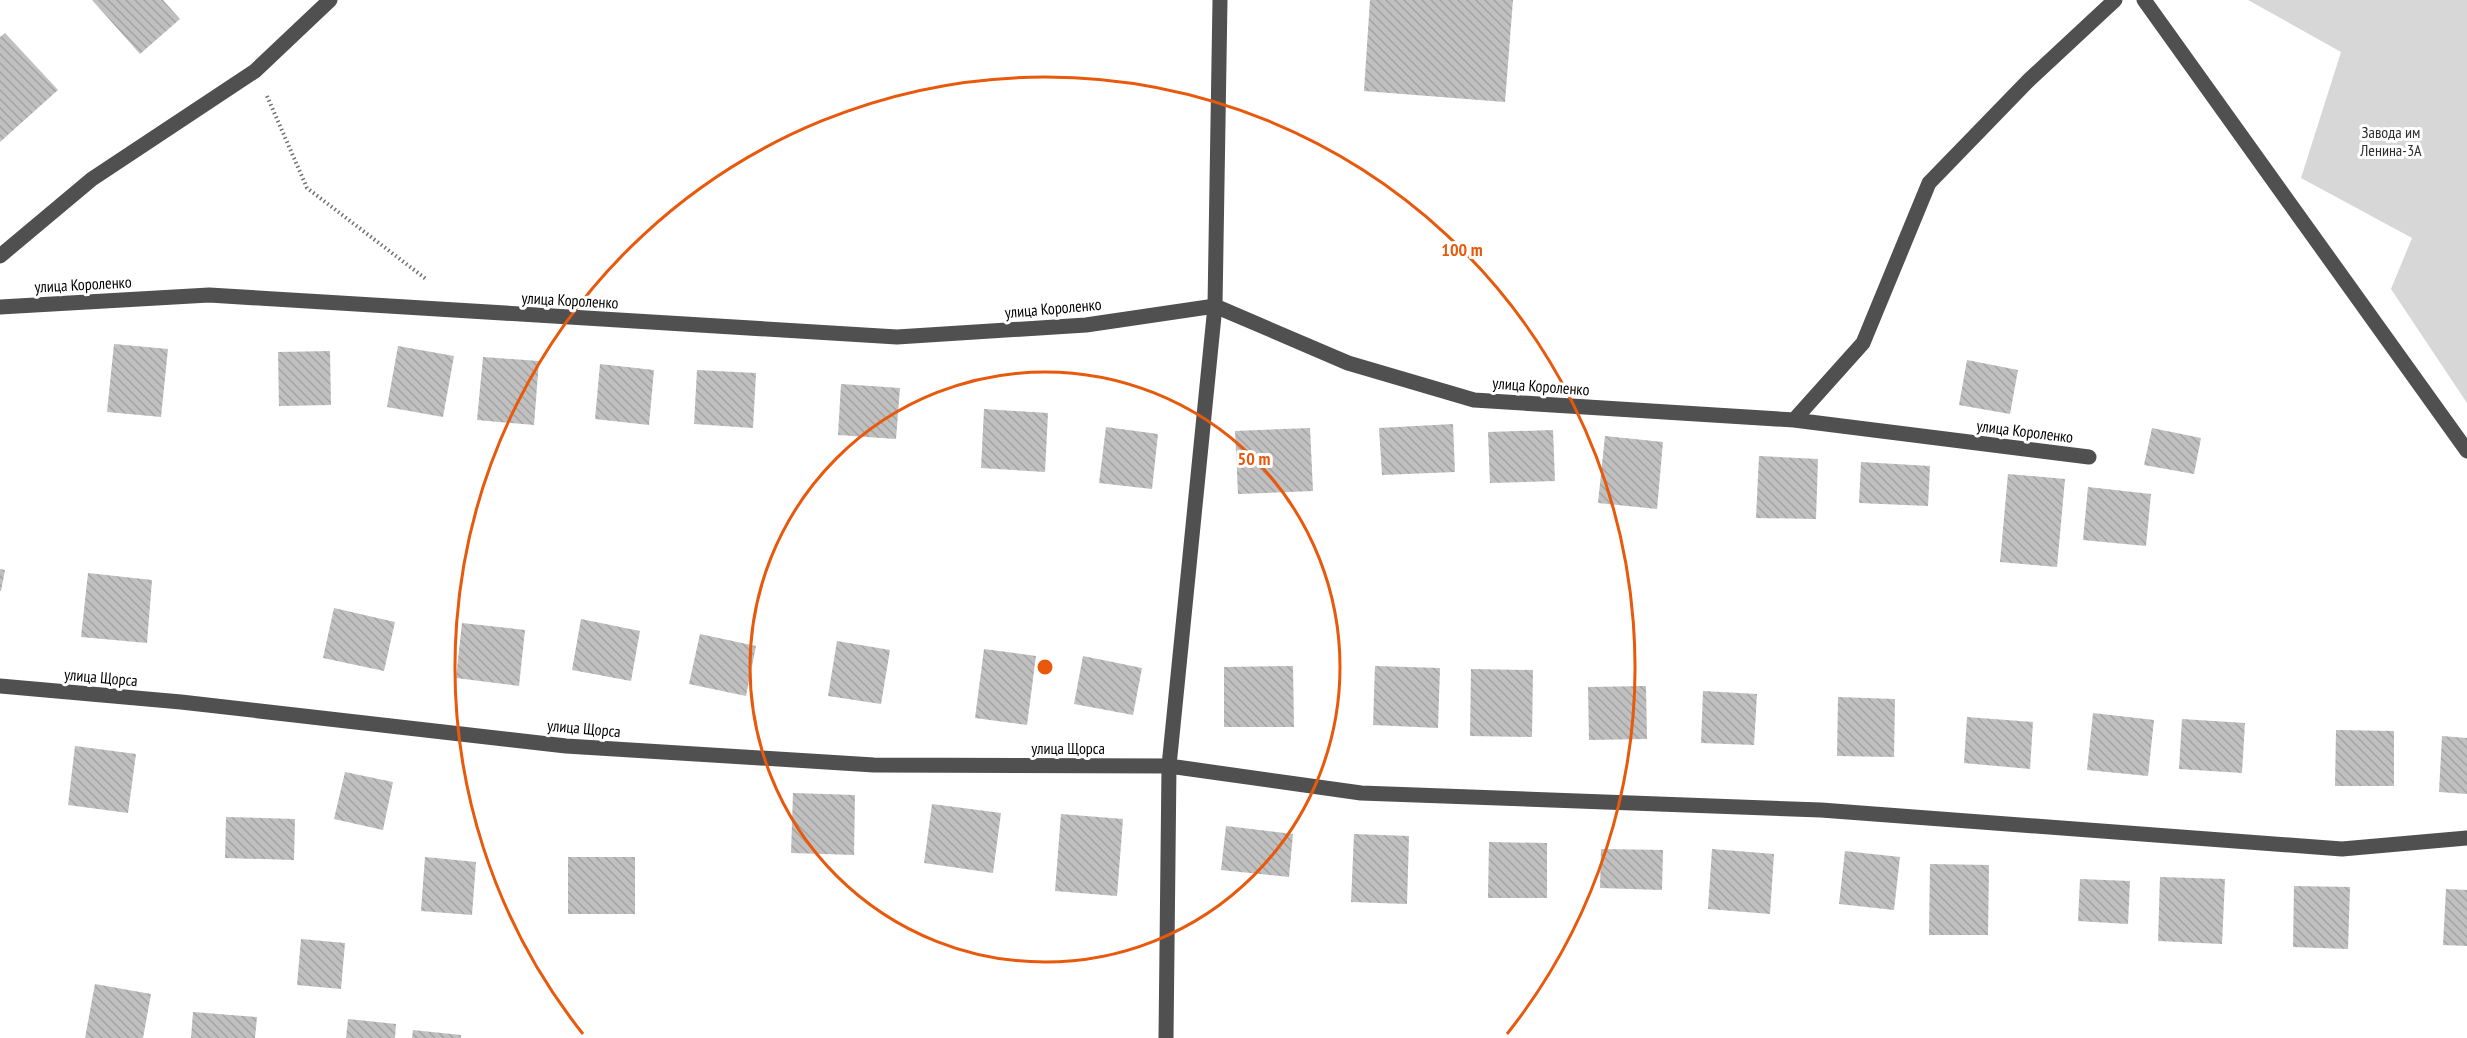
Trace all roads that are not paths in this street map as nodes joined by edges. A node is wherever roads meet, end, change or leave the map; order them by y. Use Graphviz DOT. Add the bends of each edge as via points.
graph roads {
  1 [pos="330,0"];
  2 [pos="1220,0"];
  3 [pos="2115,0"];
  4 [pos="2144,0"];
  5 [pos="0,256"];
  6 [pos="1215,306"];
  7 [pos="0,307"];
  8 [pos="1794,420"];
  9 [pos="2467,451"];
  10 [pos="2089,457"];
  11 [pos="0,686"];
  12 [pos="1169,766"];
  13 [pos="2467,838"];
  14 [pos="1166,1038"];
  1 -- 5 [label="street" via="255,71 92,179"];
  2 -- 6 [label="street"];
  3 -- 8 [label="street" via="2029,80 1929,183 1863,343"];
  4 -- 9 [label="street"];
  6 -- 7 [label="street, улица Короленко" via="1086,325 897,337 209,295"];
  6 -- 8 [label="street, улица Короленко" via="1348,363 1474,400"];
  6 -- 12 [label="street"];
  8 -- 10 [label="street, улица Короленко"];
  11 -- 12 [label="street, улица Щорса" via="566,746 874,765"];
  12 -- 13 [label="street, улица Щорса" via="1361,793 1821,810 2342,849"];
  12 -- 14 [label="street"];
}
